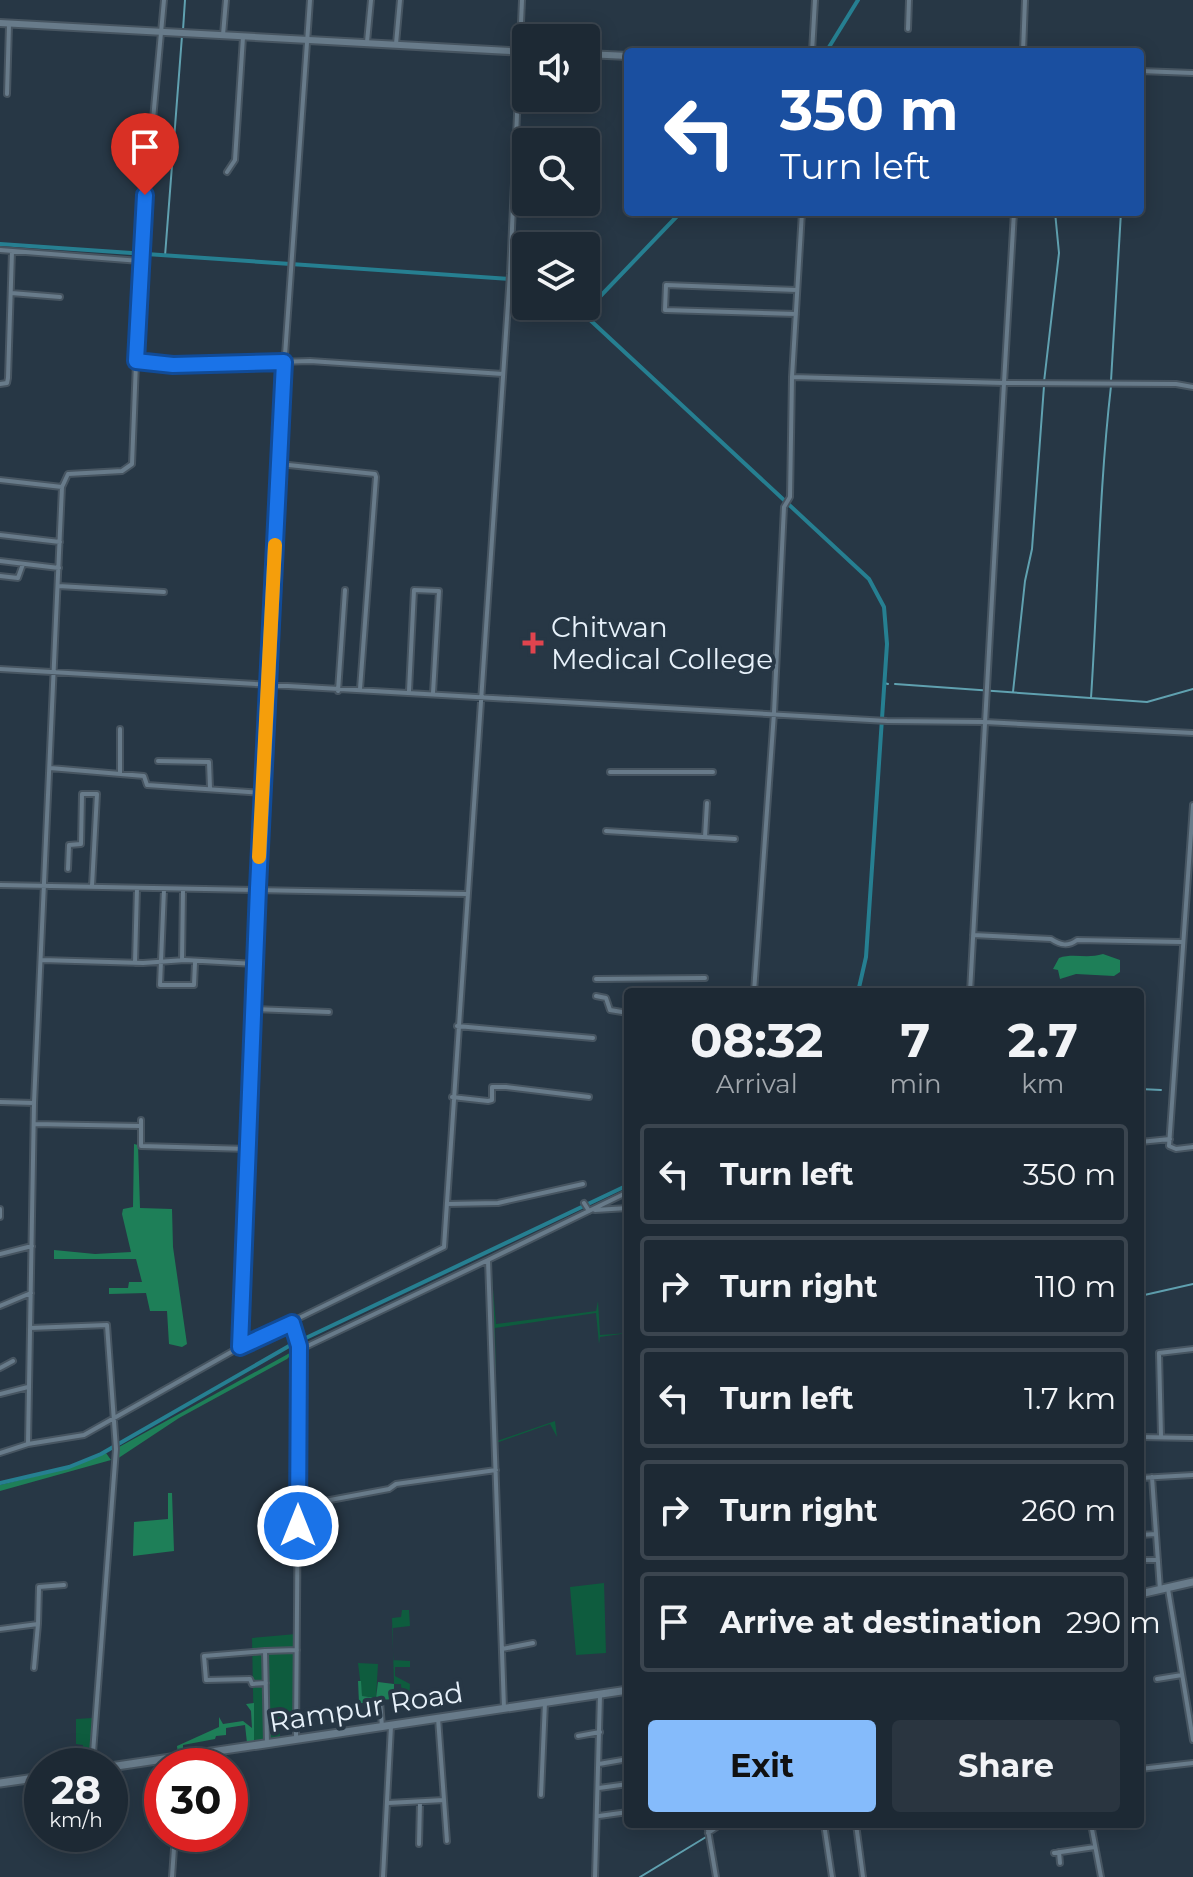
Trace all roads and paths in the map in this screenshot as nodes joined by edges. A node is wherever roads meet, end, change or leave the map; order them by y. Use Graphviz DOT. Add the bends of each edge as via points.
graph roads {
  1 [pos="164,0"];
  2 [pos="226,0"];
  3 [pos="310,0"];
  4 [pos="371,0"];
  5 [pos="400,0"];
  6 [pos="522,0"];
  7 [pos="815,0"];
  8 [pos="909,0"];
  9 [pos="1025,0"];
  10 [pos="0,23"];
  11 [pos="9,23"];
  12 [pos="522,24"];
  13 [pos="908,29"];
  14 [pos="160,32"];
  15 [pos="223,35"];
  16 [pos="243,37"];
  17 [pos="307,40"];
  18 [pos="367,42"];
  19 [pos="396,44"];
  20 [pos="812,48"];
  21 [pos="1023,48"];
  22 [pos="512,51"];
  23 [pos="600,55"];
  24 [pos="624,56"];
  25 [pos="1144,71"];
  26 [pos="1193,73"];
  27 [pos="7,94"];
  28 [pos="519,112"];
  29 [pos="227,172"];
  30 [pos="802,216"];
  31 [pos="1014,216"];
  32 [pos="0,250"];
  33 [pos="12,251"];
  34 [pos="141,257"];
  35 [pos="797,290"];
  36 [pos="11,293"];
  37 [pos="60,297"];
  38 [pos="796,314"];
  39 [pos="136,361"];
  40 [pos="284,362"];
  41 [pos="503,374"];
  42 [pos="792,377"];
  43 [pos="1004,383"];
  44 [pos="0,384"];
  45 [pos="1193,387"];
  46 [pos="279,464"];
  47 [pos="0,480"];
  48 [pos="62,487"];
  49 [pos="0,535"];
  50 [pos="60,542"];
  51 [pos="0,561"];
  52 [pos="23,564"];
  53 [pos="59,568"];
  54 [pos="0,576"];
  55 [pos="58,586"];
  56 [pos="345,590"];
  57 [pos="164,592"];
  58 [pos="0,669"];
  59 [pos="56,672"];
  60 [pos="268,683"];
  61 [pos="360,689"];
  62 [pos="338,691"];
  63 [pos="409,691"];
  64 [pos="433,693"];
  65 [pos="479,697"];
  66 [pos="774,713"];
  67 [pos="985,722"];
  68 [pos="120,729"];
  69 [pos="1193,733"];
  70 [pos="158,761"];
  71 [pos="50,768"];
  72 [pos="610,772"];
  73 [pos="713,772"];
  74 [pos="120,773"];
  75 [pos="210,788"];
  76 [pos="263,793"];
  77 [pos="707,803"];
  78 [pos="1193,805"];
  79 [pos="606,831"];
  80 [pos="705,837"];
  81 [pos="735,839"];
  82 [pos="68,869"];
  83 [pos="0,885"];
  84 [pos="44,886"];
  85 [pos="92,886"];
  86 [pos="137,888"];
  87 [pos="258,888"];
  88 [pos="164,889"];
  89 [pos="183,889"];
  90 [pos="466,894"];
  91 [pos="973,935"];
  92 [pos="1182,942"];
  93 [pos="41,960"];
  94 [pos="182,960"];
  95 [pos="160,961"];
  96 [pos="135,963"];
  97 [pos="195,963"];
  98 [pos="255,964"];
  99 [pos="705,978"];
  100 [pos="596,979"];
  101 [pos="754,988"];
  102 [pos="970,988"];
  103 [pos="596,996"];
  104 [pos="254,1009"];
  105 [pos="329,1012"];
  106 [pos="624,1012"];
  107 [pos="457,1026"];
  108 [pos="593,1038"];
  109 [pos="452,1097"];
  110 [pos="589,1097"];
  111 [pos="0,1102"];
  112 [pos="34,1103"];
  113 [pos="34,1124"];
  114 [pos="1170,1139"];
  115 [pos="1144,1142"];
  116 [pos="1193,1147"];
  117 [pos="249,1149"];
  118 [pos="583,1184"];
  119 [pos="624,1194"];
  120 [pos="584,1203"];
  121 [pos="447,1204"];
  122 [pos="624,1208"];
  123 [pos="0,1209"];
  124 [pos="588,1210"];
  125 [pos="0,1217"];
  126 [pos="33,1245"];
  127 [pos="0,1254"];
  128 [pos="488,1260"];
  129 [pos="31,1293"];
  130 [pos="0,1306"];
  131 [pos="292,1323"];
  132 [pos="30,1328"];
  133 [pos="240,1347"];
  134 [pos="298,1349"];
  135 [pos="1193,1349"];
  136 [pos="13,1361"];
  137 [pos="0,1368"];
  138 [pos="28,1387"];
  139 [pos="0,1394"];
  140 [pos="115,1419"];
  141 [pos="1161,1436"];
  142 [pos="1144,1437"];
  143 [pos="1193,1438"];
  144 [pos="28,1444"];
  145 [pos="0,1453"];
  146 [pos="496,1470"];
  147 [pos="1193,1475"];
  148 [pos="1152,1477"];
  149 [pos="1144,1478"];
  150 [pos="298,1506"];
  151 [pos="1156,1534"];
  152 [pos="1144,1535"];
  153 [pos="1144,1560"];
  154 [pos="1158,1560"];
  155 [pos="1193,1582"];
  156 [pos="64,1585"];
  157 [pos="1164,1589"];
  158 [pos="1144,1593"];
  159 [pos="38,1624"];
  160 [pos="0,1629"];
  161 [pos="533,1643"];
  162 [pos="502,1649"];
  163 [pos="297,1650"];
  164 [pos="265,1651"];
  165 [pos="34,1668"];
  166 [pos="1182,1675"];
  167 [pos="1157,1679"];
  168 [pos="266,1683"];
  169 [pos="624,1691"];
  170 [pos="600,1695"];
  171 [pos="380,1701"];
  172 [pos="545,1702"];
  173 [pos="504,1708"];
  174 [pos="438,1718"];
  175 [pos="391,1726"];
  176 [pos="382,1727"];
  177 [pos="600,1732"];
  178 [pos="578,1736"];
  179 [pos="296,1740"];
  180 [pos="1193,1740"];
  181 [pos="267,1744"];
  182 [pos="93,1748"];
  183 [pos="247,1748"];
  184 [pos="624,1760"];
  185 [pos="1193,1763"];
  186 [pos="599,1764"];
  187 [pos="1144,1769"];
  188 [pos="24,1780"];
  189 [pos="0,1783"];
  190 [pos="624,1785"];
  191 [pos="598,1788"];
  192 [pos="541,1795"];
  193 [pos="444,1800"];
  194 [pos="420,1802"];
  195 [pos="388,1803"];
  196 [pos="624,1813"];
  197 [pos="598,1816"];
  198 [pos="707,1828"];
  199 [pos="715,1828"];
  200 [pos="825,1828"];
  201 [pos="857,1828"];
  202 [pos="1092,1828"];
  203 [pos="708,1833"];
  204 [pos="447,1841"];
  205 [pos="419,1844"];
  206 [pos="1095,1847"];
  207 [pos="174,1852"];
  208 [pos="1060,1863"];
  209 [pos="172,1877"];
  210 [pos="383,1877"];
  211 [pos="595,1877"];
  212 [pos="716,1877"];
  213 [pos="832,1877"];
  214 [pos="863,1877"];
  215 [pos="1101,1877"];
  1 -- 14 [label="street"];
  2 -- 15 [label="street"];
  3 -- 17 [label="street"];
  4 -- 18 [label="street"];
  5 -- 19 [label="street"];
  6 -- 12 [label="street"];
  7 -- 20 [label="street"];
  8 -- 13 [label="street"];
  9 -- 21 [label="street"];
  10 -- 11 [label="street"];
  11 -- 14 [label="street"];
  11 -- 27 [label="street"];
  14 -- 15 [label="street"];
  14 -- 34 [label="street"];
  15 -- 16 [label="street"];
  16 -- 17 [label="street"];
  16 -- 29 [label="street" via="235,160"];
  17 -- 18 [label="street"];
  17 -- 40 [label="street"];
  18 -- 19 [label="street"];
  19 -- 22 [label="street"];
  23 -- 24 [label="street"];
  25 -- 26 [label="street"];
  28 -- 41 [label="street"];
  30 -- 35 [label="street"];
  31 -- 43 [label="street"];
  32 -- 33 [label="street"];
  33 -- 34 [label="street"];
  33 -- 36 [label="street"];
  34 -- 39 [label="street"];
  35 -- 38 [label="street"];
  35 -- 38 [label="street" via="666,285 665,310"];
  36 -- 37 [label="street"];
  36 -- 44 [label="street" via="8,378"];
  38 -- 42 [label="street"];
  39 -- 40 [label="street"];
  39 -- 48 [label="street" via="132,464 122,471 68,474"];
  40 -- 41 [label="street"];
  40 -- 46 [label="street"];
  41 -- 65 [label="street"];
  42 -- 43 [label="street"];
  42 -- 66 [label="street"];
  43 -- 45 [label="street"];
  43 -- 67 [label="street"];
  46 -- 60 [label="street"];
  46 -- 61 [label="street" via="375,474"];
  47 -- 48 [label="street"];
  48 -- 50 [label="street"];
  49 -- 50 [label="street"];
  50 -- 53 [label="street"];
  51 -- 52 [label="street"];
  52 -- 53 [label="street"];
  52 -- 54 [label="street" via="18,578"];
  53 -- 55 [label="street"];
  55 -- 57 [label="street"];
  55 -- 59 [label="street"];
  56 -- 62 [label="street"];
  58 -- 59 [label="street"];
  59 -- 60 [label="street"];
  59 -- 71 [label="street"];
  60 -- 62 [label="street"];
  60 -- 76 [label="street"];
  61 -- 62 [label="street"];
  61 -- 63 [label="street"];
  63 -- 64 [label="street"];
  63 -- 64 [label="street" via="414,590 439,591"];
  64 -- 65 [label="street"];
  65 -- 66 [label="street"];
  65 -- 90 [label="street"];
  66 -- 67 [label="street"];
  66 -- 101 [label="street"];
  67 -- 69 [label="street"];
  67 -- 91 [label="street"];
  68 -- 74 [label="street"];
  70 -- 75 [label="street" via="209,762"];
  71 -- 74 [label="street"];
  71 -- 84 [label="street"];
  72 -- 73 [label="street"];
  74 -- 75 [label="street" via="144,776 147,785"];
  75 -- 76 [label="street"];
  76 -- 87 [label="street"];
  77 -- 80 [label="street"];
  78 -- 92 [label="street"];
  79 -- 80 [label="street"];
  80 -- 81 [label="street"];
  82 -- 85 [label="street" via="69,845 81,844 82,794 97,794"];
  83 -- 84 [label="street"];
  84 -- 85 [label="street"];
  84 -- 93 [label="street"];
  85 -- 86 [label="street"];
  86 -- 88 [label="street"];
  86 -- 96 [label="street"];
  87 -- 89 [label="street"];
  87 -- 90 [label="street"];
  87 -- 98 [label="street"];
  88 -- 89 [label="street"];
  88 -- 95 [label="street"];
  89 -- 94 [label="street"];
  90 -- 107 [label="street"];
  91 -- 92 [label="street" via="1051,939 1059,944"];
  91 -- 102 [label="street"];
  92 -- 114 [label="street"];
  93 -- 96 [label="street"];
  93 -- 112 [label="street"];
  94 -- 95 [label="street"];
  94 -- 97 [label="street"];
  95 -- 96 [label="street"];
  95 -- 97 [label="street" via="160,985 194,985"];
  97 -- 98 [label="street"];
  98 -- 104 [label="street"];
  99 -- 100 [label="street"];
  103 -- 106 [label="street" via="606,998 610,1010"];
  104 -- 105 [label="street"];
  104 -- 117 [label="street"];
  107 -- 108 [label="street"];
  107 -- 109 [label="street"];
  109 -- 110 [label="street" via="488,1101 492,1087 506,1087"];
  109 -- 121 [label="street"];
  111 -- 112 [label="street"];
  112 -- 113 [label="street"];
  113 -- 117 [label="street" via="141,1123 141,1146"];
  113 -- 126 [label="street"];
  114 -- 115 [label="street"];
  114 -- 116 [label="street" via="1172,1148"];
  117 -- 133 [label="street"];
  118 -- 121 [label="street" via="498,1203"];
  119 -- 124 [label="street"];
  120 -- 124 [label="street"];
  121 -- 131 [label="street" via="444,1247 438,1252"];
  122 -- 124 [label="street"];
  123 -- 125 [label="street"];
  124 -- 128 [label="street"];
  126 -- 127 [label="street"];
  126 -- 129 [label="street"];
  128 -- 134 [label="street"];
  128 -- 146 [label="street"];
  129 -- 130 [label="street"];
  129 -- 132 [label="street"];
  131 -- 133 [label="street"];
  131 -- 134 [label="street"];
  132 -- 138 [label="street"];
  132 -- 140 [label="street" via="107,1325"];
  133 -- 140 [label="street"];
  134 -- 150 [label="street"];
  135 -- 141 [label="street" via="1159,1353"];
  136 -- 137 [label="street"];
  138 -- 139 [label="street"];
  138 -- 144 [label="street"];
  140 -- 144 [label="street" via="84,1435"];
  140 -- 182 [label="street"];
  141 -- 142 [label="street"];
  141 -- 143 [label="street"];
  144 -- 145 [label="street"];
  146 -- 150 [label="street" via="396,1484"];
  146 -- 162 [label="street"];
  147 -- 148 [label="street"];
  148 -- 149 [label="street"];
  148 -- 151 [label="street"];
  150 -- 163 [label="street"];
  151 -- 152 [label="street"];
  151 -- 154 [label="street"];
  153 -- 154 [label="street"];
  154 -- 157 [label="street"];
  155 -- 157 [label="main road"];
  156 -- 159 [label="street" via="39,1587"];
  157 -- 158 [label="main road"];
  157 -- 166 [label="street"];
  159 -- 160 [label="street"];
  159 -- 165 [label="street"];
  161 -- 162 [label="street"];
  162 -- 173 [label="street"];
  163 -- 164 [label="street"];
  163 -- 179 [label="street"];
  164 -- 168 [label="street"];
  164 -- 168 [label="street" via="204,1656 206,1680"];
  166 -- 167 [label="street"];
  166 -- 180 [label="street"];
  168 -- 181 [label="street"];
  169 -- 170 [label="main road, Rampur Road"];
  170 -- 172 [label="main road, Rampur Road"];
  170 -- 177 [label="street"];
  171 -- 176 [label="street"];
  172 -- 173 [label="main road, Rampur Road"];
  172 -- 192 [label="street"];
  173 -- 174 [label="main road, Rampur Road"];
  174 -- 175 [label="main road, Rampur Road"];
  174 -- 193 [label="street"];
  175 -- 176 [label="main road, Rampur Road"];
  175 -- 195 [label="street"];
  176 -- 179 [label="main road, Rampur Road"];
  177 -- 178 [label="street"];
  177 -- 186 [label="street"];
  179 -- 181 [label="main road, Rampur Road"];
  181 -- 183 [label="main road, Rampur Road"];
  184 -- 186 [label="street"];
  185 -- 187 [label="street"];
  186 -- 191 [label="street"];
  188 -- 189 [label="main road"];
  190 -- 191 [label="street"];
  191 -- 197 [label="street"];
  193 -- 194 [label="street"];
  193 -- 204 [label="street"];
  194 -- 195 [label="street"];
  194 -- 205 [label="street"];
  195 -- 210 [label="street"];
  196 -- 197 [label="street"];
  197 -- 211 [label="street"];
  198 -- 203 [label="street"];
  199 -- 203 [label="street"];
  200 -- 213 [label="street"];
  201 -- 214 [label="street"];
  202 -- 206 [label="street"];
  203 -- 212 [label="street"];
  206 -- 208 [label="street" via="1057,1853"];
  206 -- 215 [label="street"];
  207 -- 209 [label="street"];
}
